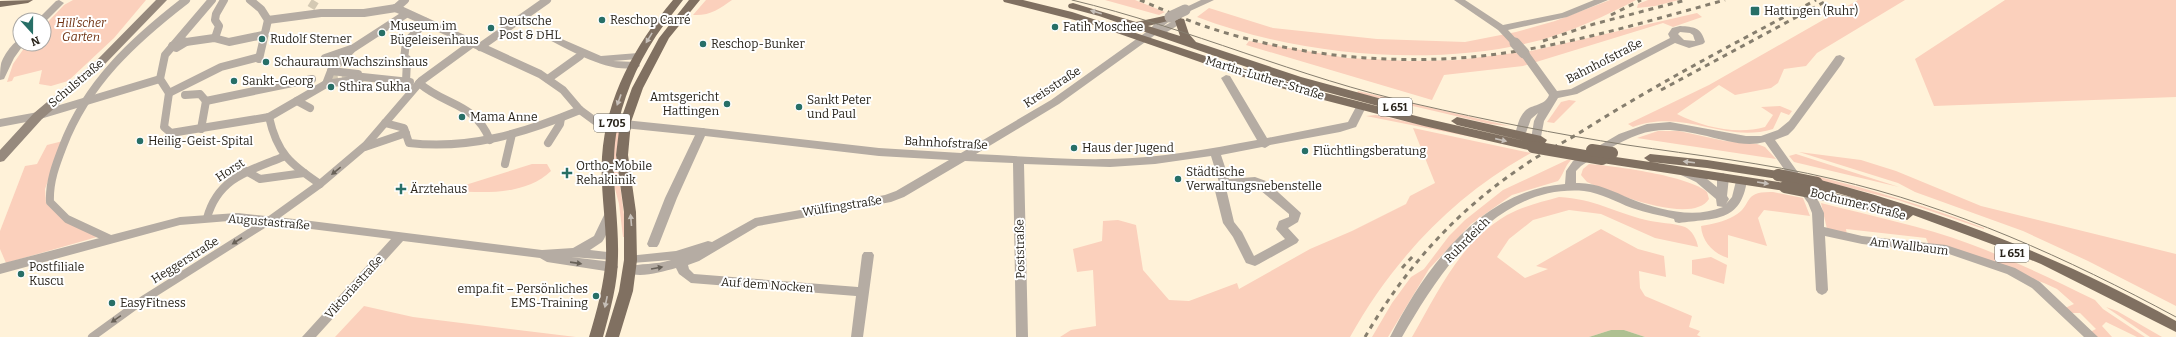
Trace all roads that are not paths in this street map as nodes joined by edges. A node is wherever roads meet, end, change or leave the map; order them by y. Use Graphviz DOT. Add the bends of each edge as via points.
graph roads {
  1 [pos="28,0"];
  2 [pos="162,0"];
  3 [pos="186,0"];
  4 [pos="224,0"];
  5 [pos="250,0"];
  6 [pos="405,0"];
  7 [pos="547,0"];
  8 [pos="678,0"];
  9 [pos="695,0"];
  10 [pos="1008,0"];
  11 [pos="1048,0"];
  12 [pos="1209,0"];
  13 [pos="1459,0"];
  14 [pos="1604,0"];
  15 [pos="216,1"];
  16 [pos="59,3"];
  17 [pos="0,4"];
  18 [pos="153,4"];
  19 [pos="396,8"];
  20 [pos="1188,11"];
  21 [pos="50,12"];
  22 [pos="406,14"];
  23 [pos="1167,18"];
  24 [pos="268,20"];
  25 [pos="1180,21"];
  26 [pos="426,22"];
  27 [pos="1133,25"];
  28 [pos="1501,28"];
  29 [pos="263,35"];
  30 [pos="1148,35"];
  31 [pos="548,36"];
  32 [pos="215,38"];
  33 [pos="1675,39"];
  34 [pos="173,44"];
  35 [pos="476,45"];
  36 [pos="1194,46"];
  37 [pos="355,47"];
  38 [pos="13,52"];
  39 [pos="611,52"];
  40 [pos="580,56"];
  41 [pos="624,56"];
  42 [pos="1840,58"];
  43 [pos="599,60"];
  44 [pos="637,60"];
  45 [pos="340,62"];
  46 [pos="650,62"];
  47 [pos="353,76"];
  48 [pos="0,77"];
  49 [pos="160,78"];
  50 [pos="328,78"];
  51 [pos="368,78"];
  52 [pos="1226,78"];
  53 [pos="312,79"];
  54 [pos="548,79"];
  55 [pos="406,82"];
  56 [pos="419,83"];
  57 [pos="169,93"];
  58 [pos="184,95"];
  59 [pos="1554,95"];
  60 [pos="206,101"];
  61 [pos="297,101"];
  62 [pos="82,104"];
  63 [pos="1547,105"];
  64 [pos="1361,107"];
  65 [pos="310,108"];
  66 [pos="580,110"];
  67 [pos="38,116"];
  68 [pos="270,117"];
  69 [pos="561,118"];
  70 [pos="0,123"];
  71 [pos="385,123"];
  72 [pos="612,123"];
  73 [pos="625,124"];
  74 [pos="201,129"];
  75 [pos="702,132"];
  76 [pos="406,133"];
  77 [pos="512,134"];
  78 [pos="1768,138"];
  79 [pos="1519,139"];
  80 [pos="490,140"];
  81 [pos="1538,142"];
  82 [pos="548,143"];
  83 [pos="1265,144"];
  84 [pos="364,146"];
  85 [pos="1215,152"];
  86 [pos="962,156"];
  87 [pos="1607,156"];
  88 [pos="283,157"];
  89 [pos="0,158"];
  90 [pos="1019,160"];
  91 [pos="505,164"];
  92 [pos="246,172"];
  93 [pos="1685,172"];
  94 [pos="1723,172"];
  95 [pos="304,173"];
  96 [pos="1740,175"];
  97 [pos="320,184"];
  98 [pos="1225,184"];
  99 [pos="1571,188"];
  100 [pos="1723,199"];
  101 [pos="1717,212"];
  102 [pos="610,214"];
  103 [pos="237,217"];
  104 [pos="207,218"];
  105 [pos="270,220"];
  106 [pos="303,224"];
  107 [pos="1819,230"];
  108 [pos="400,236"];
  109 [pos="110,239"];
  110 [pos="653,244"];
  111 [pos="574,253"];
  112 [pos="542,254"];
  113 [pos="868,255"];
  114 [pos="681,258"];
  115 [pos="612,262"];
  116 [pos="631,264"];
  117 [pos="0,269"];
  118 [pos="1822,290"];
  119 [pos="863,292"];
  120 [pos="2176,327"];
  121 [pos="2176,335"];
  122 [pos="92,337"];
  123 [pos="308,337"];
  124 [pos="596,337"];
  125 [pos="612,337"];
  126 [pos="856,337"];
  127 [pos="1022,337"];
  128 [pos="1396,337"];
  129 [pos="2092,337"];
  1 -- 17 [label="main road"];
  2 -- 18 [label="main road, Schulstraße"];
  3 -- 62 [label="street" via="131,45"];
  4 -- 32 [label="street" via="216,14 219,26"];
  5 -- 24 [label="street" via="261,9"];
  6 -- 19 [label="street"];
  7 -- 35 [label="street"];
  8 -- 44 [label="main road, L 705, one-way" via="658,23"];
  9 -- 46 [label="main road, L 705" via="676,21 655,58"];
  10 -- 30 [label="main road, Martin-Luther-Straße / L 651"];
  27 -- 11 [label="main road, Martin-Luther-Straße / L 651, one-way" via="1103,14"];
  12 -- 20 [label="street, Kreisstraße"];
  13 -- 28 [label="street"];
  14 -- 28 [label="street" via="1564,15"];
  15 -- 34 [label="street"];
  16 -- 21 [label="street"];
  18 -- 67 [label="main road, Schulstraße" via="106,58"];
  19 -- 22 [label="street"];
  19 -- 24 [label="street" via="364,13 310,11"];
  20 -- 23 [label="street, Kreisstraße, bridge"];
  20 -- 25 [label="street, Kreisstraße"];
  22 -- 26 [label="street"];
  22 -- 37 [label="street"];
  23 -- 27 [label="main road"];
  23 -- 30 [label="street, Kreisstraße"];
  24 -- 29 [label="street"];
  25 -- 30 [label="street, Kreisstraße"];
  25 -- 36 [label="main road" via="1184,36"];
  26 -- 35 [label="street"];
  26 -- 55 [label="street" via="406,42"];
  27 -- 30 [label="main road, Martin-Luther-Straße / L 651"];
  28 -- 59 [label="street, bridge" via="1524,53"];
  29 -- 32 [label="street" via="229,42 224,38"];
  29 -- 57 [label="street" via="259,58 221,67"];
  30 -- 36 [label="main road, Martin-Luther-Straße / L 651"];
  30 -- 64 [label="main road, Martin-Luther-Straße / L 651" via="1160,44"];
  30 -- 86 [label="street, Kreisstraße" via="1055,102"];
  31 -- 43 [label="street"];
  32 -- 34 [label="street" via="186,42 178,48"];
  33 -- 59 [label="street, Bahnhofstraße" via="1573,92"];
  34 -- 49 [label="street" via="165,55"];
  35 -- 54 [label="street"];
  35 -- 56 [label="street"];
  36 -- 79 [label="main road, Martin-Luther-Straße / L 651" via="1297,80"];
  37 -- 45 [label="street"];
  37 -- 45 [label="street" via="328,57"];
  38 -- 48 [label="street"];
  39 -- 41 [label="street"];
  40 -- 54 [label="street"];
  41 -- 43 [label="street"];
  41 -- 44 [label="street"];
  42 -- 78 [label="street" via="1793,124 1787,130"];
  43 -- 44 [label="street" via="615,65"];
  44 -- 46 [label="main road"];
  44 -- 72 [label="main road, L 705, one-way" via="621,94"];
  45 -- 50 [label="street"];
  46 -- 73 [label="main road, L 705" via="628,107"];
  47 -- 51 [label="street"];
  49 -- 57 [label="street"];
  49 -- 62 [label="street"];
  50 -- 51 [label="street"];
  50 -- 51 [label="street" via="335,73 354,72"];
  50 -- 61 [label="street"];
  51 -- 55 [label="street"];
  52 -- 83 [label="street"];
  53 -- 60 [label="street"];
  54 -- 66 [label="street" via="563,90"];
  55 -- 56 [label="street"];
  56 -- 71 [label="street"];
  56 -- 80 [label="street" via="429,93 474,114 486,126"];
  57 -- 74 [label="street" via="164,127 171,134"];
  58 -- 60 [label="street" via="200,94"];
  59 -- 63 [label="street"];
  60 -- 74 [label="street"];
  61 -- 65 [label="street"];
  61 -- 68 [label="street"];
  62 -- 67 [label="street"];
  62 -- 109 [label="street" via="67,134 55,168 49,188 50,202 67,219"];
  63 -- 79 [label="street" via="1531,112 1525,120"];
  63 -- 81 [label="street" via="1538,121"];
  64 -- 79 [label="main road, Martin-Luther-Straße / L 651, one-way"];
  64 -- 83 [label="street, Bahnhofstraße" via="1356,119 1349,126"];
  66 -- 69 [label="street"];
  66 -- 72 [label="street" via="596,121"];
  67 -- 70 [label="street"];
  67 -- 89 [label="main road, Schulstraße"];
  68 -- 74 [label="street"];
  68 -- 88 [label="street" via="273,138"];
  69 -- 77 [label="street"];
  69 -- 82 [label="street"];
  71 -- 76 [label="street" via="404,128"];
  71 -- 84 [label="street"];
  72 -- 73 [label="street, Bahnhofstraße"];
  72 -- 102 [label="main road, L 705" via="608,159"];
  73 -- 75 [label="street, Bahnhofstraße"];
  116 -- 73 [label="main road, L 705, one-way" via="633,240 623,156"];
  75 -- 86 [label="street, Bahnhofstraße" via="849,149"];
  75 -- 110 [label="street"];
  76 -- 80 [label="street" via="409,142 419,144 464,145"];
  76 -- 84 [label="street"];
  77 -- 80 [label="street"];
  77 -- 91 [label="street"];
  78 -- 99 [label="street" via="1735,137 1676,126 1648,127 1627,134 1577,162 1570,172"];
  78 -- 107 [label="street" via="1813,202 1818,213"];
  79 -- 81 [label="main road, Bochumer Straße / L 651"];
  81 -- 87 [label="main road, Bochumer Straße / L 651, bridge"];
  83 -- 85 [label="street, Bahnhofstraße"];
  84 -- 97 [label="street, Heggerstraße, one-way"];
  85 -- 90 [label="street, Bahnhofstraße" via="1132,162"];
  85 -- 98 [label="street"];
  86 -- 90 [label="street, Bahnhofstraße"];
  86 -- 114 [label="street, Wülfingstraße" via="900,194 887,199 764,219 716,243 709,251"];
  87 -- 93 [label="main road, Bochumer Straße / L 651"];
  94 -- 87 [label="main road, Bochumer Straße / L 651, one-way"];
  88 -- 92 [label="street, Horst"];
  88 -- 95 [label="street"];
  90 -- 127 [label="street, Poststraße"];
  92 -- 95 [label="street" via="260,179"];
  92 -- 104 [label="street, Horst" via="221,188 209,204"];
  93 -- 94 [label="main road, Bochumer Straße / L 651"];
  93 -- 100 [label="street" via="1700,179"];
  94 -- 96 [label="main road, Bochumer Straße / L 651"];
  94 -- 100 [label="street"];
  95 -- 97 [label="street"];
  96 -- 101 [label="street" via="1738,198 1733,205"];
  96 -- 120 [label="main road, Bochumer Straße / L 651, bridge" via="1778,176 1817,183 1929,214 2010,244 2096,284"];
  96 -- 121 [label="main road, Bochumer Straße / L 651, one-way, bridge" via="1900,213 1971,236 2084,286"];
  97 -- 105 [label="street, Heggerstraße"];
  98 -- 98 [label="street" via="1255,181 1262,184 1295,213 1294,219 1283,224 1282,229 1293,240 1255,261 1250,260 1229,223 1220,187"];
  99 -- 101 [label="street" via="1584,195 1657,218 1673,220"];
  99 -- 128 [label="street, Ruhrdeich" via="1528,195 1482,222 1437,271"];
  100 -- 101 [label="street"];
  102 -- 111 [label="street" via="598,239"];
  102 -- 115 [label="main road, L 705"];
  103 -- 104 [label="street, Augustastraße"];
  103 -- 105 [label="street, Augustastraße"];
  104 -- 109 [label="street, Augustastraße"];
  105 -- 106 [label="street, Augustastraße"];
  105 -- 122 [label="street, Heggerstraße, one-way" via="143,300"];
  106 -- 108 [label="street, Augustastraße"];
  107 -- 118 [label="street"];
  107 -- 129 [label="street, Am Wallbaum" via="1862,240 1946,249 2011,271 2036,284"];
  108 -- 112 [label="street, Augustastraße"];
  108 -- 123 [label="street, Viktoriastraße"];
  109 -- 117 [label="street, Augustastraße"];
  111 -- 112 [label="street, Augustastraße"];
  111 -- 115 [label="street, Augustastraße"];
  112 -- 115 [label="street, Augustastraße, one-way" via="547,258"];
  113 -- 119 [label="street"];
  114 -- 116 [label="street, Wülfingstraße" via="657,269"];
  114 -- 119 [label="street, Auf dem Nocken" via="685,274 691,278"];
  115 -- 116 [label="main road"];
  115 -- 124 [label="main road, L 705, one-way" via="604,311"];
  116 -- 125 [label="main road, L 705" via="627,292"];
  119 -- 126 [label="street"];
}
